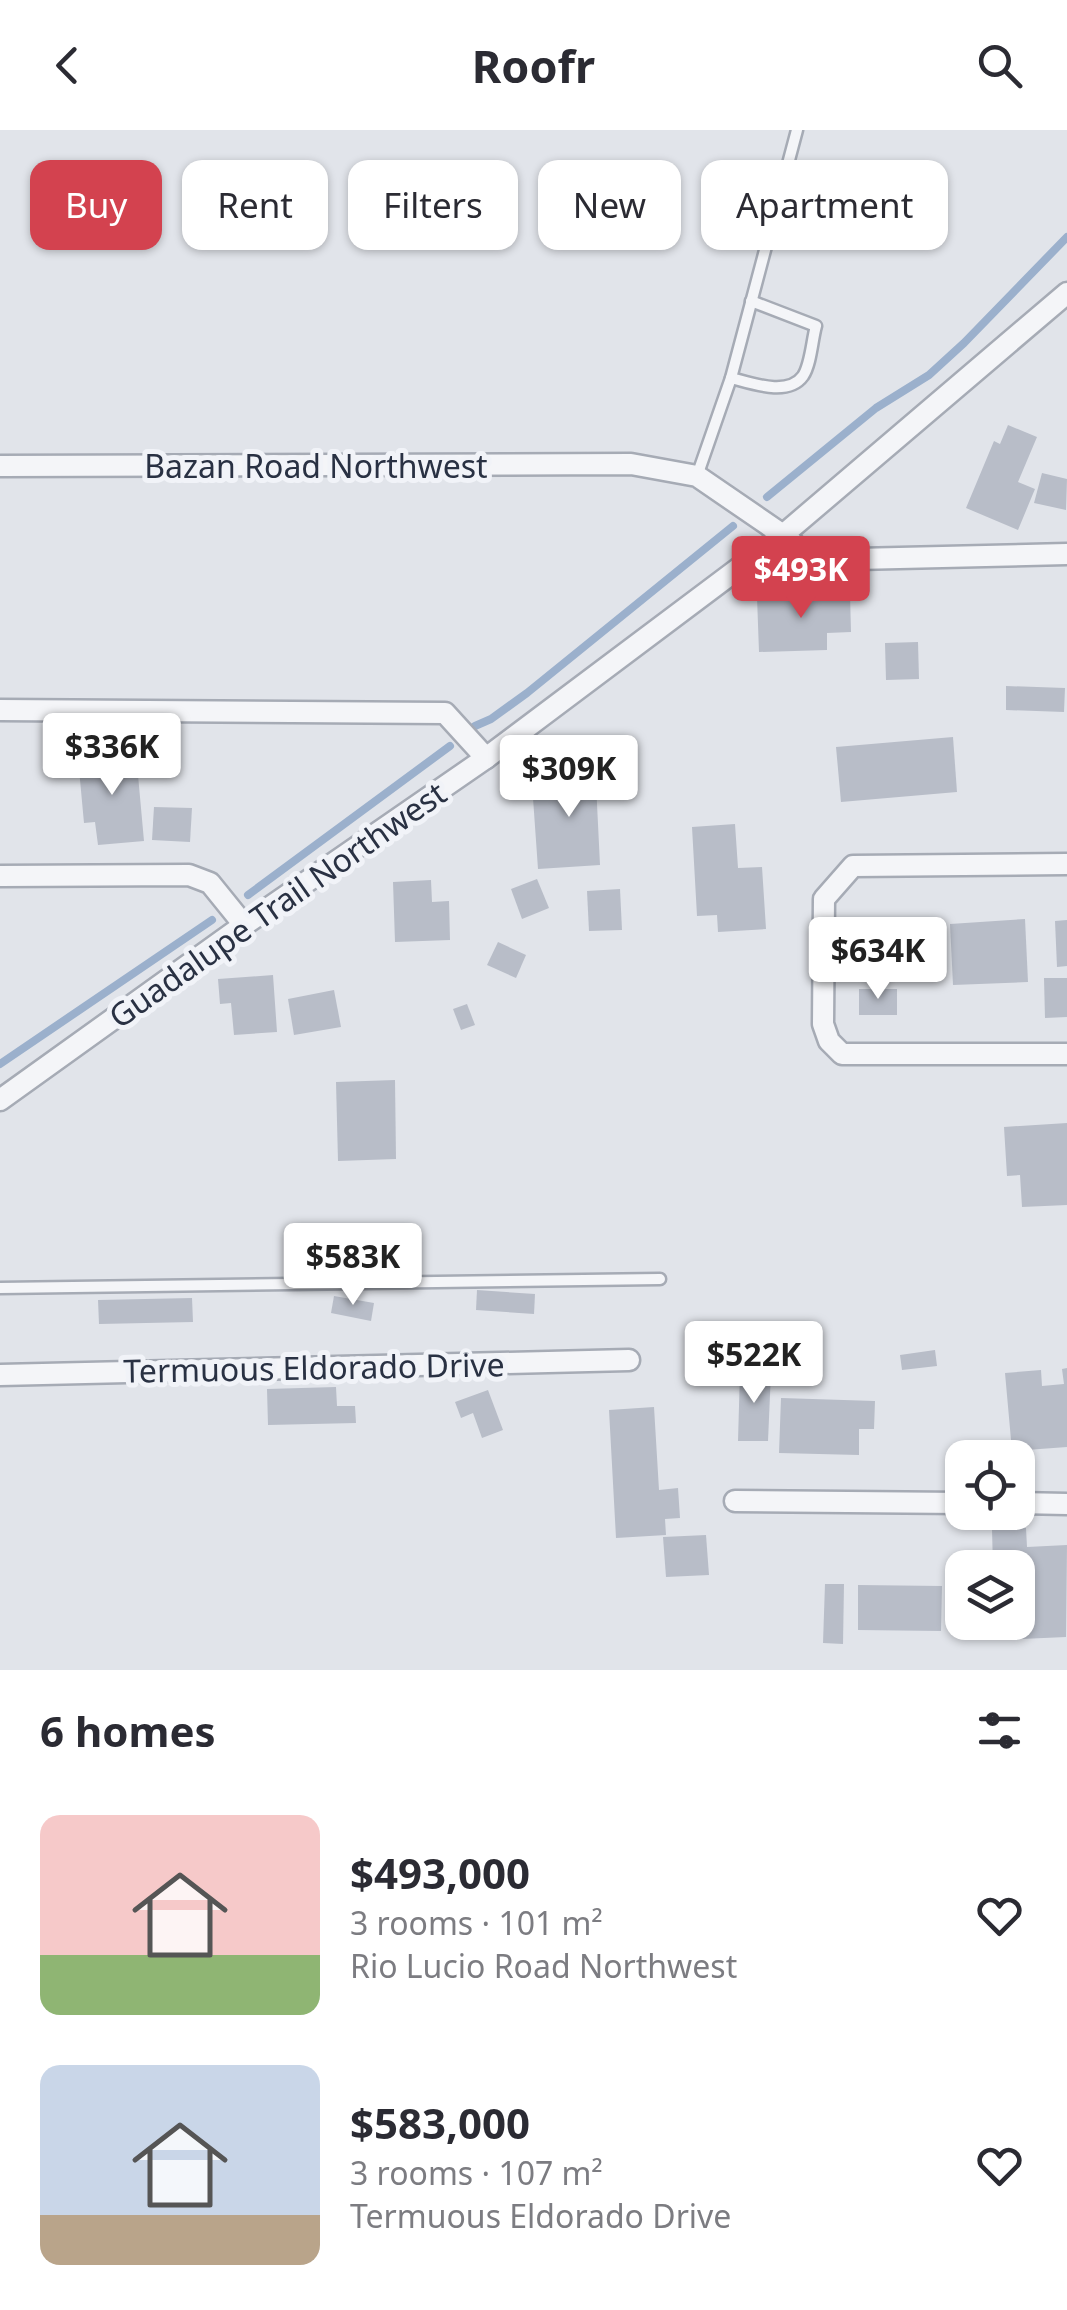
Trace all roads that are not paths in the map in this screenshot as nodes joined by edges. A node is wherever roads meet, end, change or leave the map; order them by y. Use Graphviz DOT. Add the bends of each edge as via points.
graph roads {
  1 [pos="796,130"];
  2 [pos="1067,293"];
  3 [pos="751,301"];
  4 [pos="731,378"];
  5 [pos="0,466"];
  6 [pos="696,476"];
  7 [pos="783,535"];
  8 [pos="1067,554"];
  9 [pos="0,710"];
  10 [pos="486,758"];
  11 [pos="1067,864"];
  12 [pos="0,876"];
  13 [pos="244,925"];
  14 [pos="1067,1054"];
  15 [pos="0,1100"];
  16 [pos="660,1280"];
  17 [pos="0,1288"];
  18 [pos="629,1360"];
  19 [pos="0,1375"];
  20 [pos="735,1501"];
  21 [pos="945,1503"];
  22 [pos="1035,1503"];
  23 [pos="1067,1504"];
  1 -- 3 [label="lane"];
  2 -- 7 [label="street, Guadalupe Trail Northwest"];
  3 -- 4 [label="lane"];
  3 -- 4 [label="lane" via="816,326 803,376 789,386"];
  4 -- 6 [label="lane"];
  5 -- 6 [label="street, Bazan Road Northwest" via="631,464"];
  6 -- 7 [label="street"];
  7 -- 8 [label="street" via="813,560"];
  7 -- 10 [label="street, Guadalupe Trail Northwest"];
  9 -- 10 [label="street" via="445,714"];
  10 -- 13 [label="street, Guadalupe Trail Northwest"];
  11 -- 14 [label="street" via="854,866 824,899 823,1024 842,1054"];
  12 -- 13 [label="street" via="188,875 210,883"];
  13 -- 15 [label="street, Guadalupe Trail Northwest"];
  16 -- 17 [label="lane"];
  18 -- 19 [label="street, Termuous Eldorado Drive"];
  20 -- 21 [label="street"];
  22 -- 23 [label="street"];
}
